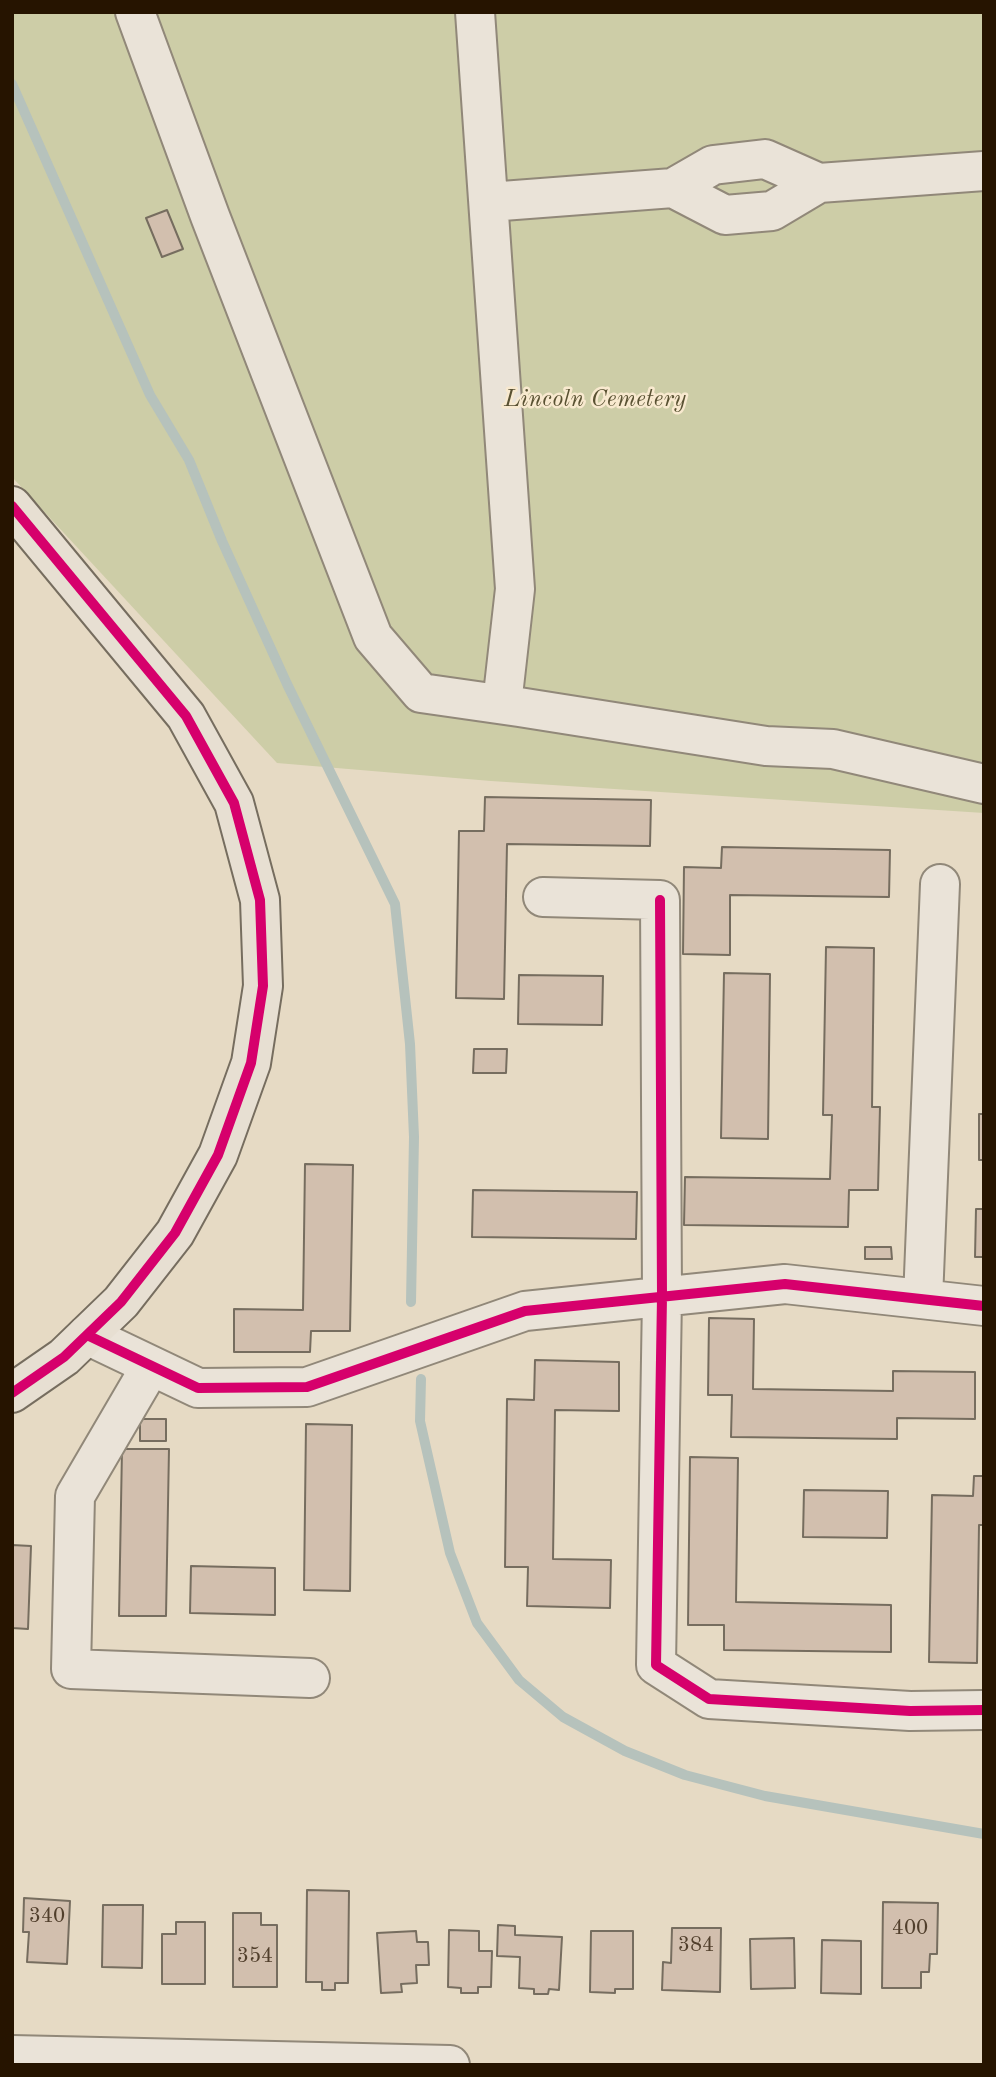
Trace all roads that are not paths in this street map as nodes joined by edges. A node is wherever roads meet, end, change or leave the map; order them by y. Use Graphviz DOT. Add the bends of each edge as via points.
graph roads {
  1 [pos="135,12"];
  2 [pos="475,12"];
  3 [pos="984,172"];
  4 [pos="819,183"];
  5 [pos="673,188"];
  6 [pos="489,202"];
  7 [pos="12,506"];
  8 [pos="502,705"];
  9 [pos="984,784"];
  10 [pos="940,884"];
  11 [pos="543,897"];
  12 [pos="662,1297"];
  13 [pos="923,1299"];
  14 [pos="984,1306"];
  15 [pos="87,1335"];
  16 [pos="151,1366"];
  17 [pos="12,1392"];
  18 [pos="310,1678"];
  19 [pos="984,1710"];
  20 [pos="12,2055"];
  21 [pos="119,2061"];
  22 [pos="450,2065"];
  1 -- 8 [label="street" via="373,637 421,694"];
  2 -- 6 [label="street"];
  3 -- 4 [label="street"];
  4 -- 5 [label="street" via="765,159 713,165"];
  4 -- 5 [label="street" via="772,211 724,215"];
  5 -- 6 [label="street"];
  6 -- 8 [label="street" via="515,589"];
  7 -- 15 [label="main road" via="186,716 234,803 260,900 263,986 251,1063 218,1155 174,1233 121,1303"];
  8 -- 9 [label="street" via="766,746 833,749"];
  10 -- 13 [label="street"];
  11 -- 12 [label="street" via="660,900"];
  12 -- 13 [label="street" via="785,1284"];
  12 -- 16 [label="street" via="525,1311 307,1387 198,1388"];
  12 -- 19 [label="street" via="656,1665 709,1699 910,1711"];
  13 -- 14 [label="street"];
  15 -- 16 [label="street"];
  15 -- 17 [label="main road" via="64,1357"];
  16 -- 18 [label="street" via="75,1496 71,1669"];
  20 -- 21 [label="street"];
  21 -- 22 [label="street"];
}
